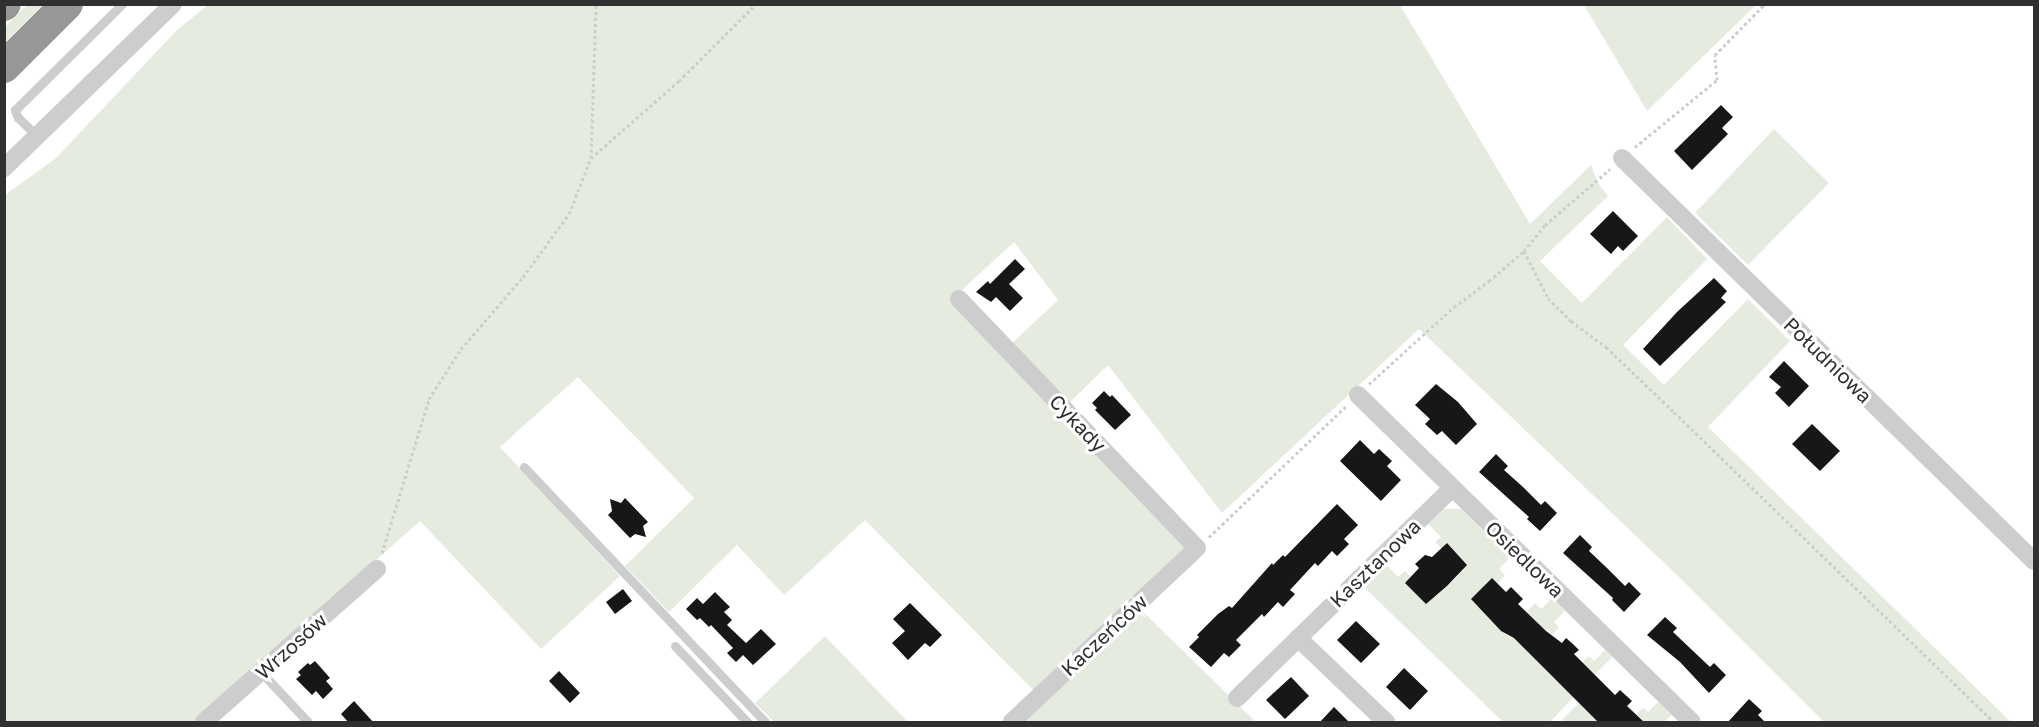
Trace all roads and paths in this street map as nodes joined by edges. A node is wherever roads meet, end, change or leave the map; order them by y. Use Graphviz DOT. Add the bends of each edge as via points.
graph roads {
  1 [pos="67,4"];
  2 [pos="122,4"];
  3 [pos="173,4"];
  4 [pos="596,4"];
  5 [pos="679,4"];
  6 [pos="700,4"];
  7 [pos="756,4"];
  8 [pos="1765,4"];
  9 [pos="4,67"];
  10 [pos="38,137"];
  11 [pos="591,158"];
  12 [pos="1622,158"];
  13 [pos="4,168"];
  14 [pos="959,299"];
  15 [pos="1358,395"];
  16 [pos="524,467"];
  17 [pos="1452,488"];
  18 [pos="1197,548"];
  19 [pos="2034,561"];
  20 [pos="377,569"];
  21 [pos="1298,638"];
  22 [pos="675,646"];
  23 [pos="261,672"];
  24 [pos="1237,698"];
  25 [pos="204,723"];
  26 [pos="308,723"];
  27 [pos="747,723"];
  28 [pos="765,723"];
  29 [pos="1011,723"];
  30 [pos="1386,723"];
  31 [pos="1692,723"];
  32 [pos="1994,723"];
  1 -- 9 [label="highway"];
  2 -- 10 [label="lane" via="15,110"];
  3 -- 10 [label="street"];
  4 -- 11 [label="path"];
  5 -- 6 [label="path"];
  7 -- 11 [label="path" via="679,81"];
  8 -- 12 [label="path" via="1714,55 1717,80"];
  10 -- 13 [label="street"];
  11 -- 20 [label="path" via="569,214 523,277 461,349 429,399"];
  12 -- 19 [label="street, Południowa"];
  12 -- 32 [label="path" via="1545,225 1524,251 1548,298 1640,380"];
  14 -- 18 [label="street, Cykady"];
  15 -- 17 [label="street, Osiedlowa"];
  16 -- 28 [label="lane"];
  17 -- 21 [label="street, Kasztanowa"];
  17 -- 31 [label="street, Osiedlowa"];
  18 -- 29 [label="street, Kaczeńców"];
  20 -- 23 [label="street, Wrzosów"];
  21 -- 24 [label="street, Kasztanowa"];
  21 -- 30 [label="street"];
  22 -- 27 [label="lane"];
  23 -- 25 [label="street, Wrzosów"];
  23 -- 26 [label="lane"];
}
